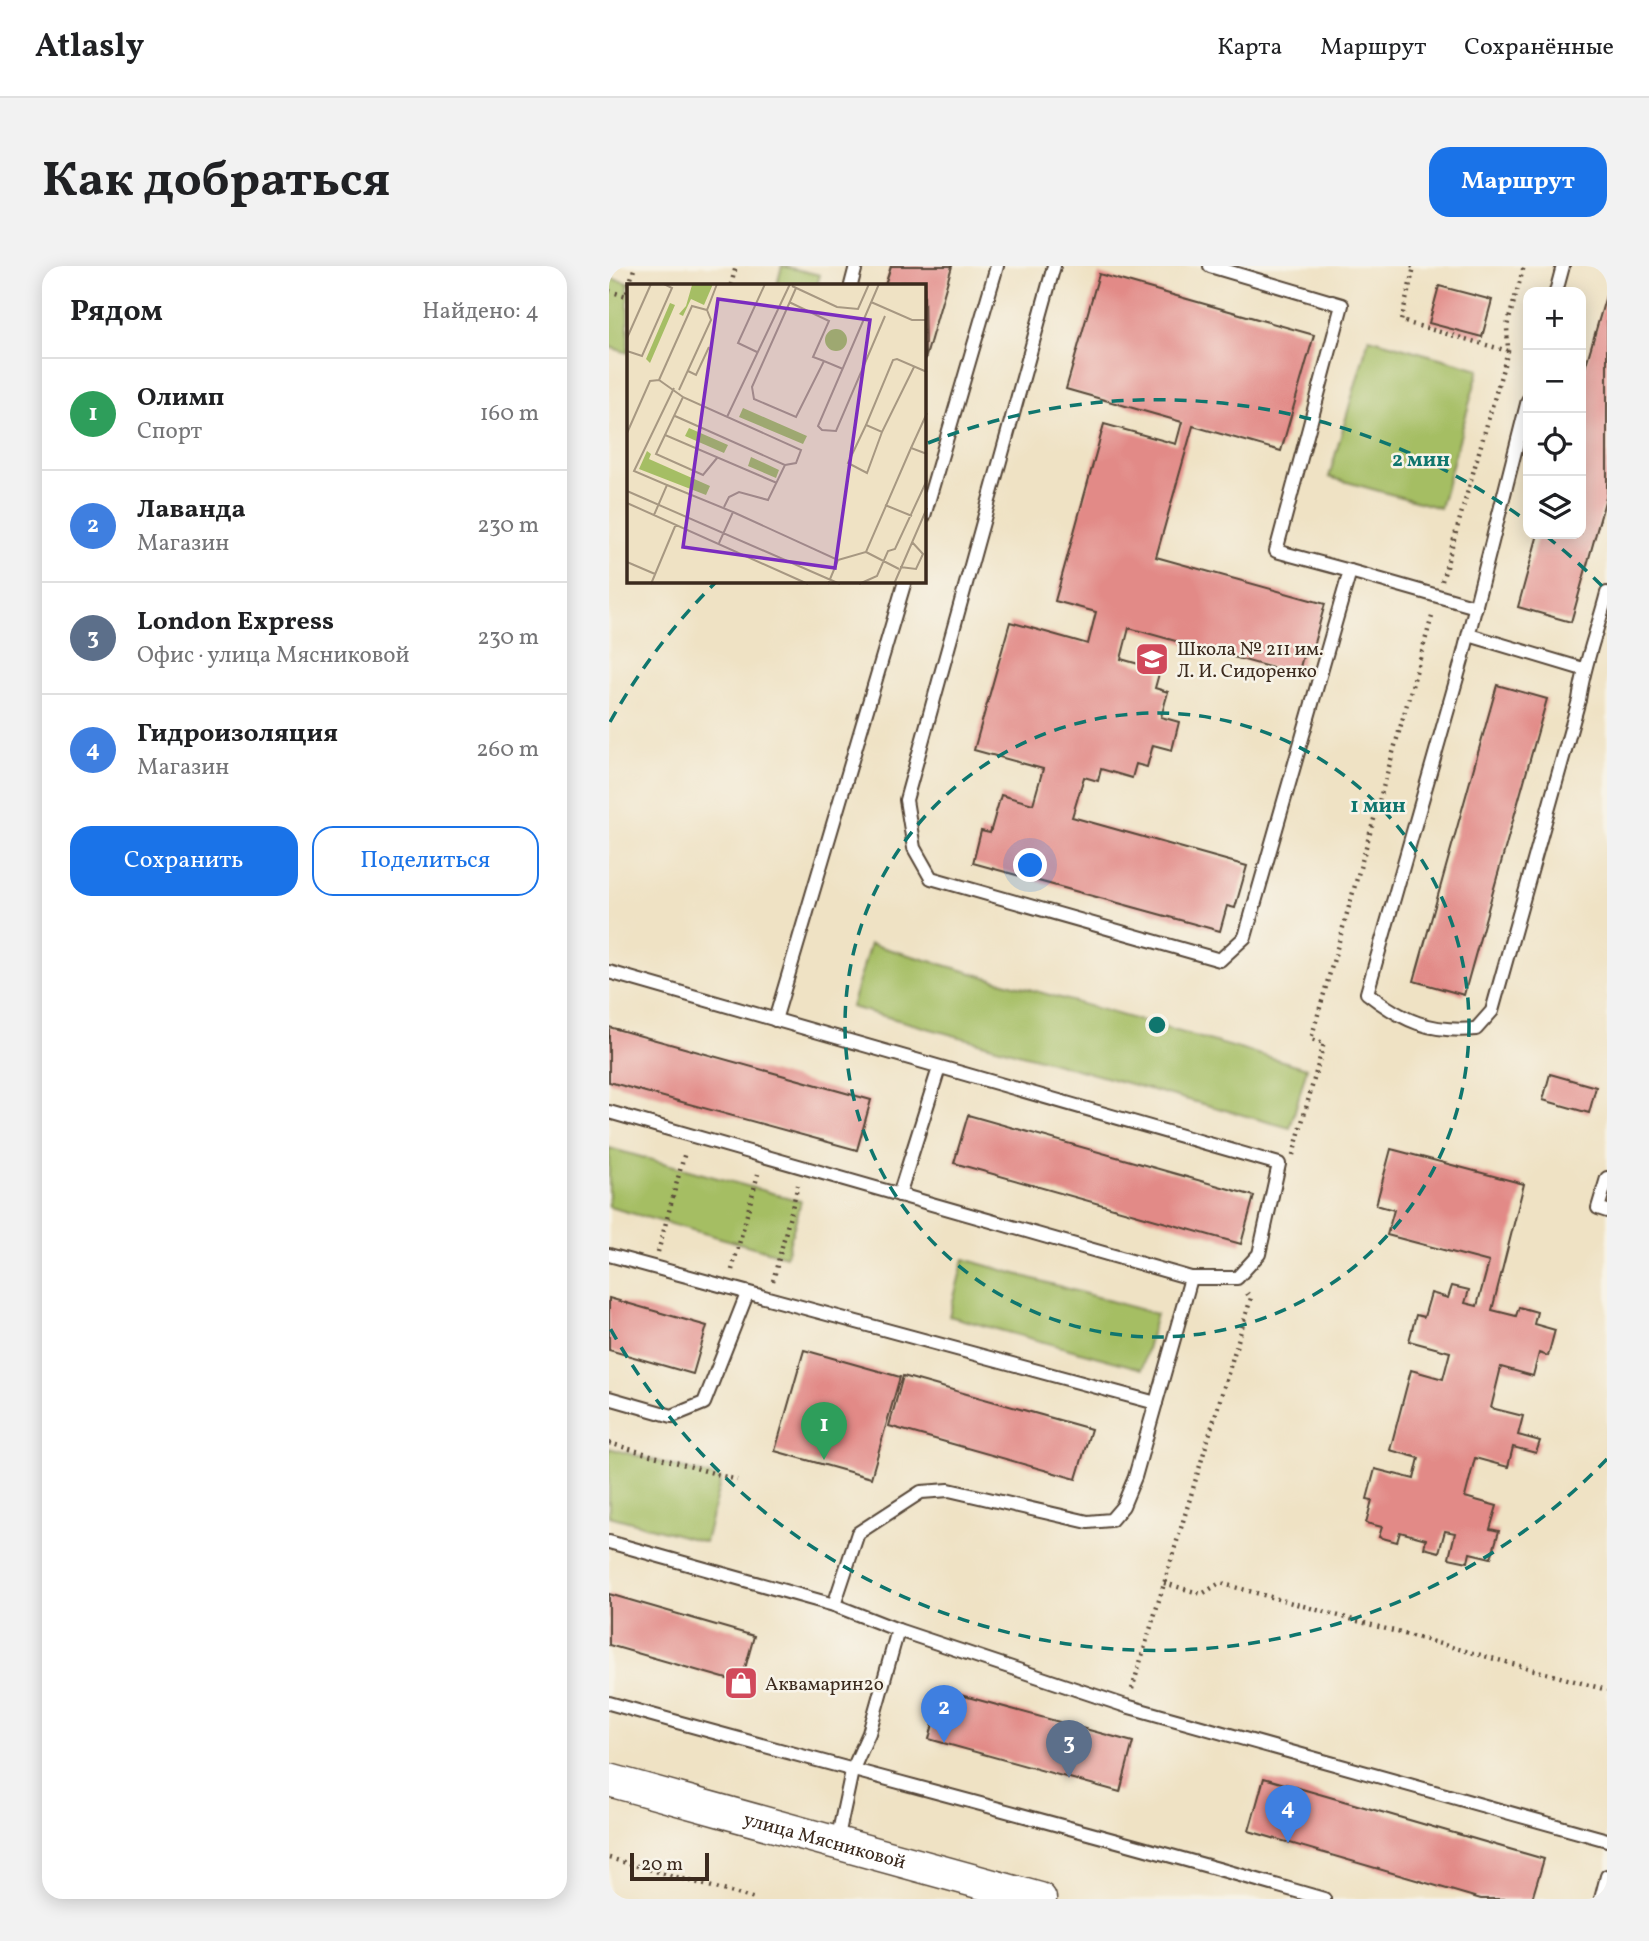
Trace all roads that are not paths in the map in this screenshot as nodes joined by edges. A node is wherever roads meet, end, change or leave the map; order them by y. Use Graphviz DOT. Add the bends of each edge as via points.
graph roads {
  1 [pos="856,266"];
  2 [pos="997,266"];
  3 [pos="1054,266"];
  4 [pos="1210,266"];
  5 [pos="1563,266"];
  6 [pos="851,284"];
  7 [pos="1557,287"];
  8 [pos="1525,413"];
  9 [pos="926,509"];
  10 [pos="1350,571"];
  11 [pos="904,583"];
  12 [pos="1607,593"];
  13 [pos="1476,607"];
  14 [pos="1469,635"];
  15 [pos="1583,669"];
  16 [pos="609,972"];
  17 [pos="775,1020"];
  18 [pos="939,1068"];
  19 [pos="609,1112"];
  20 [pos="1607,1178"];
  21 [pos="899,1195"];
  22 [pos="1607,1211"];
  23 [pos="609,1255"];
  24 [pos="1191,1278"];
  25 [pos="747,1294"];
  26 [pos="609,1398"];
  27 [pos="1156,1403"];
  28 [pos="609,1542"];
  29 [pos="834,1605"];
  30 [pos="898,1630"];
  31 [pos="609,1703"];
  32 [pos="852,1771"];
  33 [pos="609,1780"];
  34 [pos="1607,1840"];
  35 [pos="837,1841"];
  36 [pos="1607,1876"];
  37 [pos="1040,1899"];
  38 [pos="1324,1899"];
  39 [pos="1601,1899"];
  1 -- 6 [label="lane"];
  2 -- 9 [label="lane"];
  3 -- 10 [label="lane" via="906,800 914,848 931,878 1220,960 1245,937"];
  4 -- 10 [label="lane" via="1342,305 1276,551"];
  5 -- 7 [label="lane"];
  8 -- 13 [label="lane"];
  10 -- 13 [label="lane"];
  11 -- 17 [label="lane"];
  12 -- 15 [label="lane"];
  13 -- 14 [label="lane"];
  14 -- 15 [label="lane"];
  14 -- 15 [label="lane" via="1367,993 1398,1017 1450,1031 1476,1029 1492,1011 1579,700"];
  16 -- 17 [label="lane"];
  17 -- 18 [label="lane"];
  18 -- 21 [label="lane"];
  18 -- 24 [label="lane" via="1279,1164 1259,1254 1237,1278"];
  19 -- 21 [label="lane"];
  20 -- 22 [label="lane" via="1598,1208"];
  21 -- 24 [label="lane"];
  23 -- 25 [label="lane"];
  24 -- 27 [label="lane"];
  25 -- 26 [label="lane" via="704,1403 672,1416"];
  25 -- 27 [label="lane"];
  27 -- 29 [label="lane" via="1135,1477 1123,1506 1111,1520 1088,1522 949,1490 921,1492 858,1533"];
  28 -- 29 [label="lane"];
  29 -- 30 [label="lane"];
  30 -- 32 [label="lane" via="869,1733"];
  30 -- 34 [label="lane" via="1126,1706"];
  31 -- 32 [label="lane"];
  32 -- 35 [label="lane"];
  32 -- 38 [label="lane"];
  33 -- 35 [label="street, улица Мясниковой"];
  35 -- 37 [label="street, улица Мясниковой"];
  36 -- 39 [label="lane"];
}
